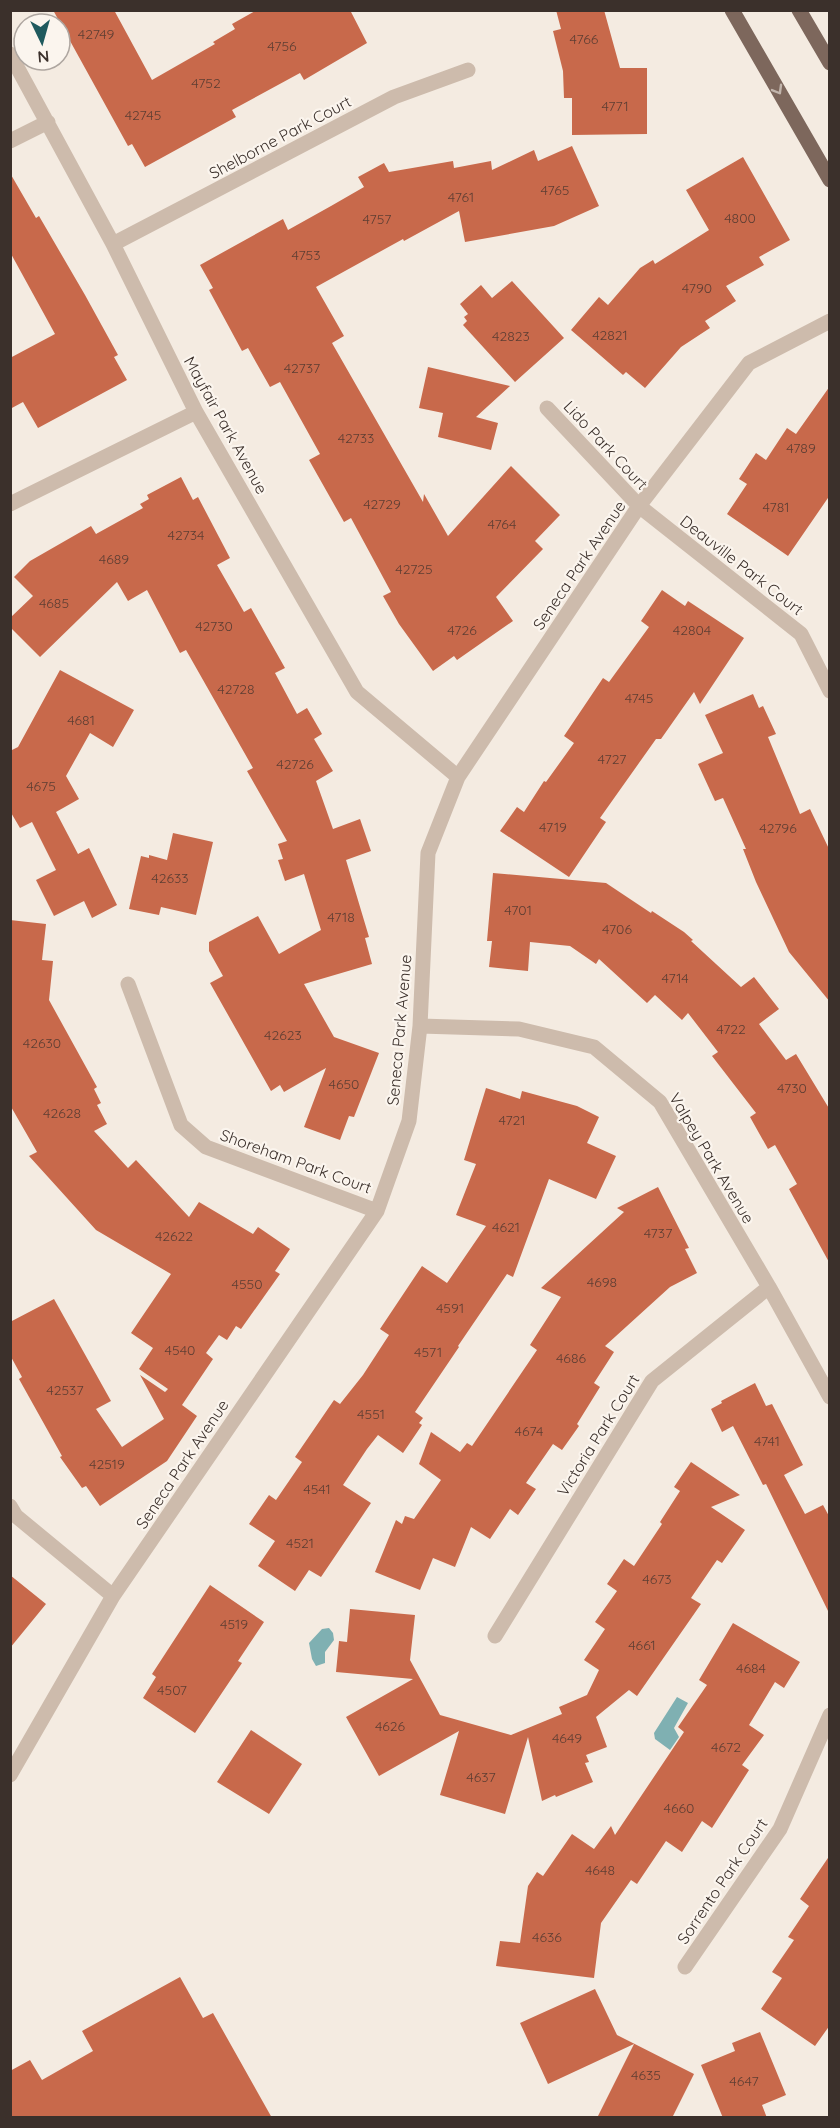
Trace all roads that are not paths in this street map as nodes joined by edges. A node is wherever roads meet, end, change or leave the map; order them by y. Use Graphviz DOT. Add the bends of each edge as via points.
graph roads {
  1 [pos="732,10"];
  2 [pos="799,10"];
  3 [pos="10,54"];
  4 [pos="830,63"];
  5 [pos="468,70"];
  6 [pos="48,122"];
  7 [pos="10,141"];
  8 [pos="830,180"];
  9 [pos="113,244"];
  10 [pos="830,321"];
  11 [pos="547,408"];
  12 [pos="196,412"];
  13 [pos="10,504"];
  14 [pos="639,506"];
  15 [pos="830,692"];
  16 [pos="458,777"];
  17 [pos="128,984"];
  18 [pos="420,1026"];
  19 [pos="377,1211"];
  20 [pos="769,1287"];
  21 [pos="830,1397"];
  22 [pos="10,1506"];
  23 [pos="113,1596"];
  24 [pos="495,1636"];
  25 [pos="830,1715"];
  26 [pos="10,1775"];
  27 [pos="685,1967"];
  1 -- 8 [label="main road, one-way"];
  2 -- 4 [label="main road"];
  3 -- 6 [label="street, Mayfair Park Avenue"];
  5 -- 9 [label="street, Shelborne Park Court" via="394,97"];
  6 -- 7 [label="street"];
  6 -- 9 [label="street, Mayfair Park Avenue"];
  9 -- 12 [label="street, Mayfair Park Avenue"];
  10 -- 14 [label="street, Seneca Park Avenue" via="748,363"];
  11 -- 14 [label="street, Lido Park Court"];
  12 -- 13 [label="street"];
  12 -- 16 [label="street, Mayfair Park Avenue" via="357,692"];
  14 -- 15 [label="street, Deauville Park Court" via="801,634"];
  14 -- 16 [label="street, Seneca Park Avenue"];
  16 -- 18 [label="street, Seneca Park Avenue" via="428,853"];
  17 -- 19 [label="street, Shoreham Park Court" via="181,1125 206,1147"];
  18 -- 19 [label="street, Seneca Park Avenue" via="409,1121"];
  18 -- 20 [label="street, Valpey Park Avenue" via="519,1029 594,1047 660,1102"];
  19 -- 23 [label="street, Seneca Park Avenue"];
  20 -- 21 [label="street, Valpey Park Avenue"];
  20 -- 24 [label="street, Victoria Park Court" via="652,1381"];
  22 -- 23 [label="street" via="16,1516"];
  23 -- 26 [label="street, Seneca Park Avenue"];
  25 -- 27 [label="street, Sorrento Park Court" via="780,1829"];
}
